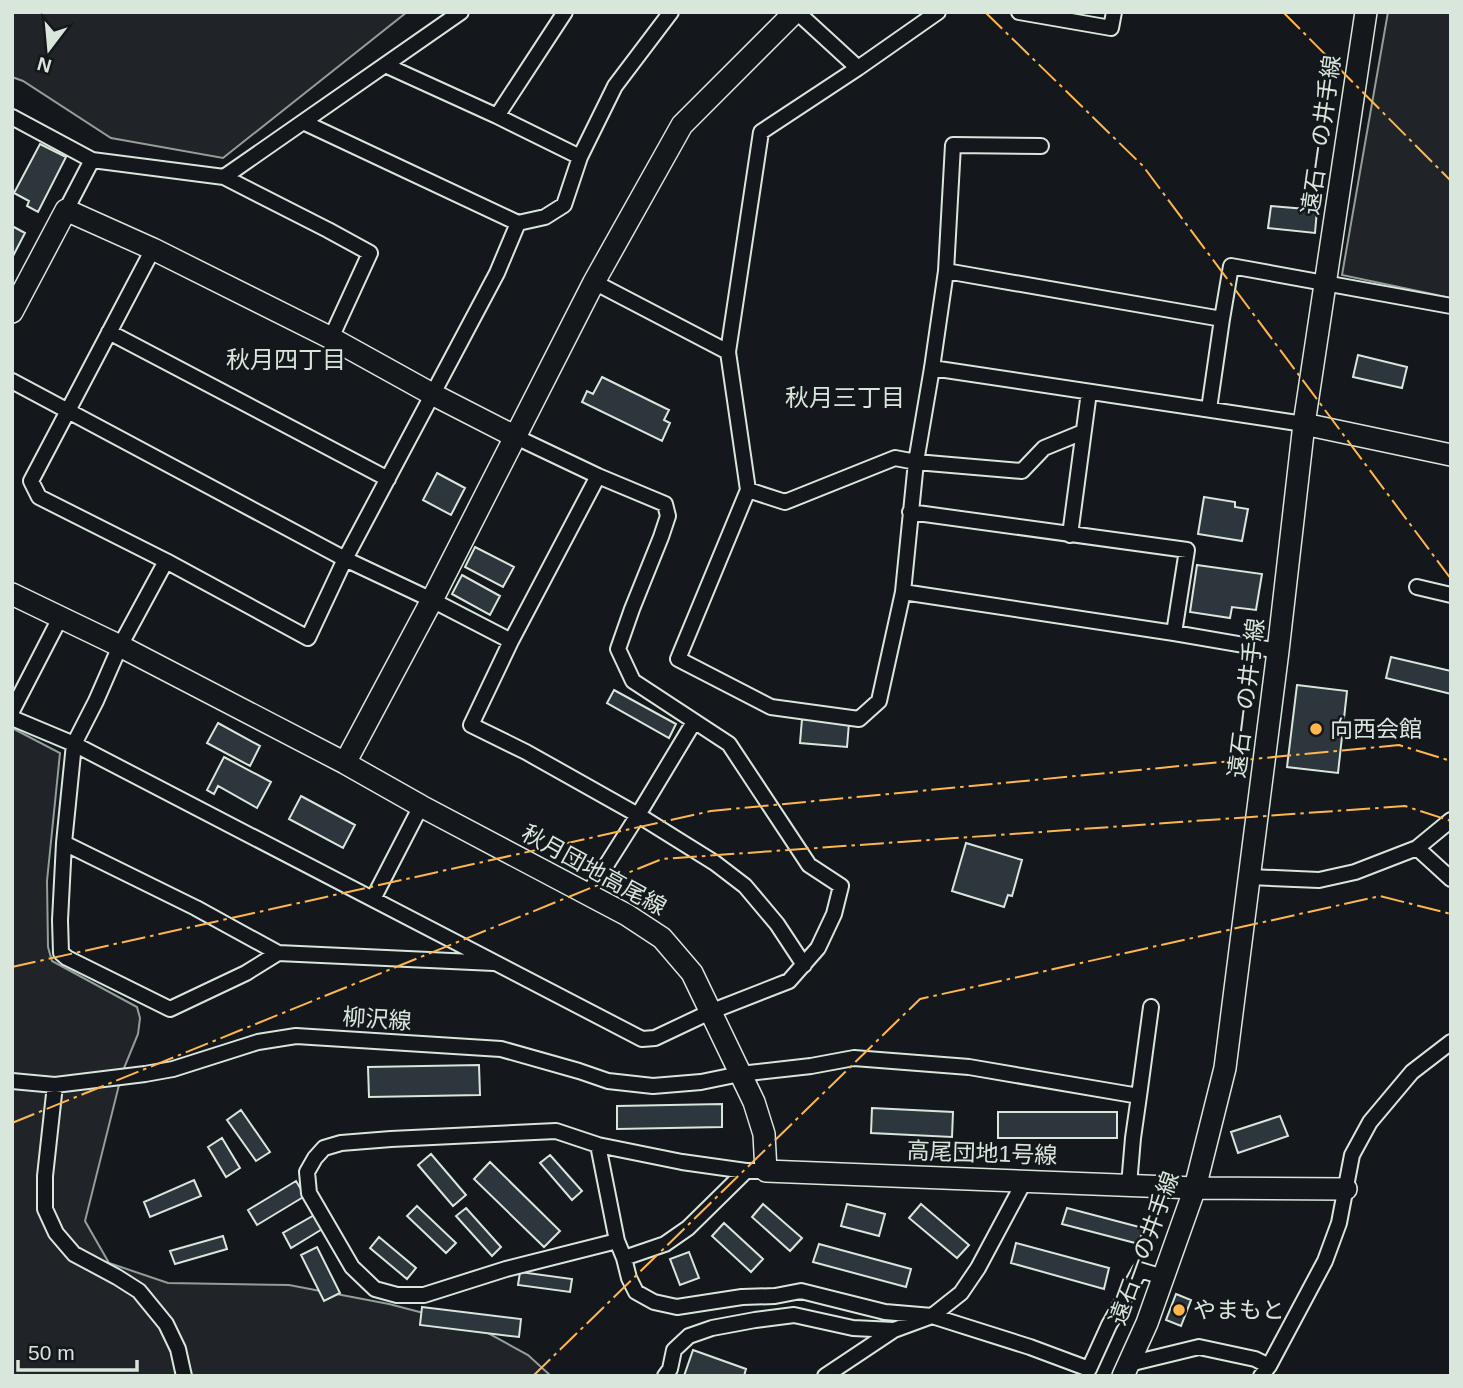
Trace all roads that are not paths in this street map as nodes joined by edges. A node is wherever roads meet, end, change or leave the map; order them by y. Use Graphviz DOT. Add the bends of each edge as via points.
graph roads {
  1 [pos="461,12"];
  2 [pos="565,12"];
  3 [pos="671,12"];
  4 [pos="796,12"];
  5 [pos="938,12"];
  6 [pos="1019,12"];
  7 [pos="1114,12"];
  8 [pos="1366,12"];
  9 [pos="385,65"];
  10 [pos="858,68"];
  11 [pos="497,116"];
  12 [pos="12,117"];
  13 [pos="303,122"];
  14 [pos="1041,146"];
  15 [pos="580,157"];
  16 [pos="92,160"];
  17 [pos="224,177"];
  18 [pos="66,210"];
  19 [pos="518,223"];
  20 [pos="153,249"];
  21 [pos="946,271"];
  22 [pos="594,282"];
  23 [pos="1326,283"];
  24 [pos="1451,306"];
  25 [pos="12,312"];
  26 [pos="1222,319"];
  27 [pos="110,332"];
  28 [pos="331,338"];
  29 [pos="728,352"];
  30 [pos="932,369"];
  31 [pos="12,382"];
  32 [pos="1089,392"];
  33 [pos="432,394"];
  34 [pos="1209,409"];
  35 [pos="68,410"];
  36 [pos="1304,424"];
  37 [pos="1083,432"];
  38 [pos="516,437"];
  39 [pos="1451,455"];
  40 [pos="916,462"];
  41 [pos="597,476"];
  42 [pos="388,479"];
  43 [pos="748,491"];
  44 [pos="910,512"];
  45 [pos="1070,535"];
  46 [pos="345,559"];
  47 [pos="166,561"];
  48 [pos="1417,587"];
  49 [pos="903,592"];
  50 [pos="12,594"];
  51 [pos="1451,595"];
  52 [pos="432,600"];
  53 [pos="60,618"];
  54 [pos="1174,633"];
  55 [pos="511,641"];
  56 [pos="120,646"];
  57 [pos="1278,651"];
  58 [pos="12,711"];
  59 [pos="12,718"];
  60 [pos="694,722"];
  61 [pos="74,744"];
  62 [pos="345,764"];
  63 [pos="421,806"];
  64 [pos="638,815"];
  65 [pos="1451,820"];
  66 [pos="64,843"];
  67 [pos="1417,848"];
  68 [pos="1250,877"];
  69 [pos="1451,879"];
  70 [pos="588,894"];
  71 [pos="373,899"];
  72 [pos="278,953"];
  73 [pos="499,963"];
  74 [pos="804,965"];
  75 [pos="1151,1007"];
  76 [pos="710,1012"];
  77 [pos="1451,1042"];
  78 [pos="740,1074"];
  79 [pos="12,1081"];
  80 [pos="55,1085"];
  81 [pos="1139,1097"];
  82 [pos="598,1145"];
  83 [pos="756,1171"];
  84 [pos="1024,1182"];
  85 [pos="1129,1185"];
  86 [pos="1195,1188"];
  87 [pos="1346,1189"];
  88 [pos="617,1241"];
  89 [pos="624,1258"];
  90 [pos="1163,1278"];
  91 [pos="932,1316"];
  92 [pos="894,1330"];
  93 [pos="1126,1370"];
  94 [pos="1265,1371"];
  95 [pos="184,1376"];
  96 [pos="665,1376"];
  97 [pos="825,1376"];
  1 -- 9 [label="street"];
  2 -- 11 [label="street"];
  3 -- 15 [label="street" via="615,86"];
  4 -- 10 [label="street"];
  4 -- 22 [label="street" via="682,125"];
  5 -- 10 [label="street"];
  6 -- 7 [label="street" via="1111,28"];
  8 -- 23 [label="street, 遠石一の井手線"];
  9 -- 11 [label="street"];
  9 -- 13 [label="street"];
  10 -- 29 [label="street" via="761,132"];
  11 -- 15 [label="street"];
  12 -- 16 [label="street"];
  13 -- 17 [label="street"];
  13 -- 19 [label="street"];
  14 -- 21 [label="street" via="953,145"];
  15 -- 19 [label="street" via="564,205 545,217"];
  16 -- 17 [label="street"];
  16 -- 18 [label="street"];
  17 -- 28 [label="street" via="370,253"];
  18 -- 20 [label="street"];
  18 -- 25 [label="street"];
  19 -- 33 [label="street"];
  20 -- 27 [label="street"];
  20 -- 28 [label="street"];
  21 -- 26 [label="street"];
  21 -- 30 [label="street"];
  22 -- 29 [label="street"];
  22 -- 38 [label="street"];
  23 -- 24 [label="street"];
  23 -- 26 [label="street" via="1231,266"];
  23 -- 36 [label="street, 遠石一の井手線"];
  26 -- 34 [label="street"];
  27 -- 35 [label="street"];
  27 -- 42 [label="street"];
  28 -- 33 [label="street"];
  29 -- 43 [label="street"];
  30 -- 32 [label="street"];
  30 -- 40 [label="street"];
  31 -- 35 [label="street"];
  32 -- 34 [label="street"];
  32 -- 37 [label="street"];
  33 -- 38 [label="street"];
  33 -- 42 [label="street"];
  34 -- 36 [label="street"];
  35 -- 46 [label="street"];
  35 -- 47 [label="street" via="31,481 39,497"];
  36 -- 39 [label="street"];
  36 -- 57 [label="street, 遠石一の井手線"];
  37 -- 40 [label="street" via="1044,448 1022,471"];
  37 -- 45 [label="street"];
  38 -- 41 [label="street"];
  38 -- 52 [label="street"];
  40 -- 43 [label="street" via="895,458 785,502"];
  40 -- 44 [label="street"];
  41 -- 55 [label="street"];
  41 -- 60 [label="street" via="665,504 668,516 618,649 633,681"];
  42 -- 46 [label="street"];
  43 -- 49 [label="street" via="678,659 771,707 859,719 879,701"];
  44 -- 45 [label="street"];
  44 -- 49 [label="street"];
  45 -- 54 [label="street" via="1186,550"];
  46 -- 47 [label="street" via="308,638"];
  46 -- 52 [label="street"];
  47 -- 56 [label="street"];
  48 -- 51 [label="street"];
  49 -- 54 [label="street"];
  50 -- 53 [label="street, 秋月団地高尾線"];
  52 -- 55 [label="street"];
  52 -- 62 [label="street"];
  53 -- 56 [label="street, 秋月団地高尾線"];
  53 -- 58 [label="street"];
  54 -- 57 [label="street"];
  55 -- 64 [label="street" via="471,725"];
  56 -- 61 [label="street"];
  56 -- 62 [label="street, 秋月団地高尾線"];
  57 -- 68 [label="street, 遠石一の井手線"];
  59 -- 61 [label="street"];
  60 -- 64 [label="street"];
  60 -- 74 [label="street" via="729,744 809,865 841,886 834,914"];
  61 -- 66 [label="street"];
  61 -- 71 [label="street"];
  62 -- 63 [label="street, 秋月団地高尾線"];
  63 -- 70 [label="street, 秋月団地高尾線"];
  63 -- 71 [label="street"];
  64 -- 70 [label="street"];
  64 -- 74 [label="street" via="745,886"];
  65 -- 67 [label="street"];
  66 -- 72 [label="street"];
  66 -- 72 [label="street" via="60,942 67,958 170,1009"];
  67 -- 68 [label="street" via="1355,872 1319,880"];
  67 -- 69 [label="street"];
  68 -- 86 [label="street, 遠石一の井手線" via="1225,1068"];
  70 -- 76 [label="street, 秋月団地高尾線" via="662,938 692,973"];
  71 -- 73 [label="street"];
  72 -- 73 [label="street"];
  73 -- 76 [label="street" via="642,1038 655,1038"];
  74 -- 76 [label="street" via="789,981"];
  75 -- 81 [label="street"];
  76 -- 78 [label="street, 秋月団地高尾線"];
  77 -- 87 [label="street" via="1412,1072 1370,1122 1352,1155"];
  78 -- 80 [label="street, 柳沢線" via="653,1086 608,1081 501,1049 296,1035 173,1069"];
  78 -- 81 [label="street, 柳沢線" via="854,1058 969,1067"];
  78 -- 83 [label="street, 秋月団地高尾線" via="764,1134"];
  79 -- 80 [label="street, 柳沢線"];
  80 -- 95 [label="street" via="45,1209 56,1233 74,1254 139,1292 166,1324"];
  81 -- 85 [label="street"];
  82 -- 83 [label="street"];
  82 -- 88 [label="street"];
  82 -- 88 [label="street" via="556,1131 341,1143 324,1148 315,1158 307,1172 309,1193 352,1267 374,1289 397,1295 424,1295"];
  83 -- 84 [label="street, 高尾団地1号線"];
  83 -- 89 [label="street" via="665,1244"];
  84 -- 85 [label="street, 高尾団地1号線"];
  84 -- 91 [label="street" via="961,1293"];
  85 -- 86 [label="street, 高尾団地1号線"];
  86 -- 87 [label="street, 高尾団地1号線"];
  86 -- 90 [label="street, 遠石一の井手線"];
  87 -- 94 [label="street" via="1325,1261"];
  88 -- 89 [label="street"];
  89 -- 91 [label="street" via="636,1292 677,1307 801,1291 885,1312"];
  90 -- 91 [label="street" via="1140,1270 1089,1369"];
  90 -- 93 [label="street, 遠石一の井手線"];
  91 -- 92 [label="street"];
  92 -- 96 [label="street" via="853,1328 794,1315 712,1328 689,1336 674,1350"];
  92 -- 97 [label="street"];
  93 -- 94 [label="street" via="1199,1347 1255,1359"];
}
